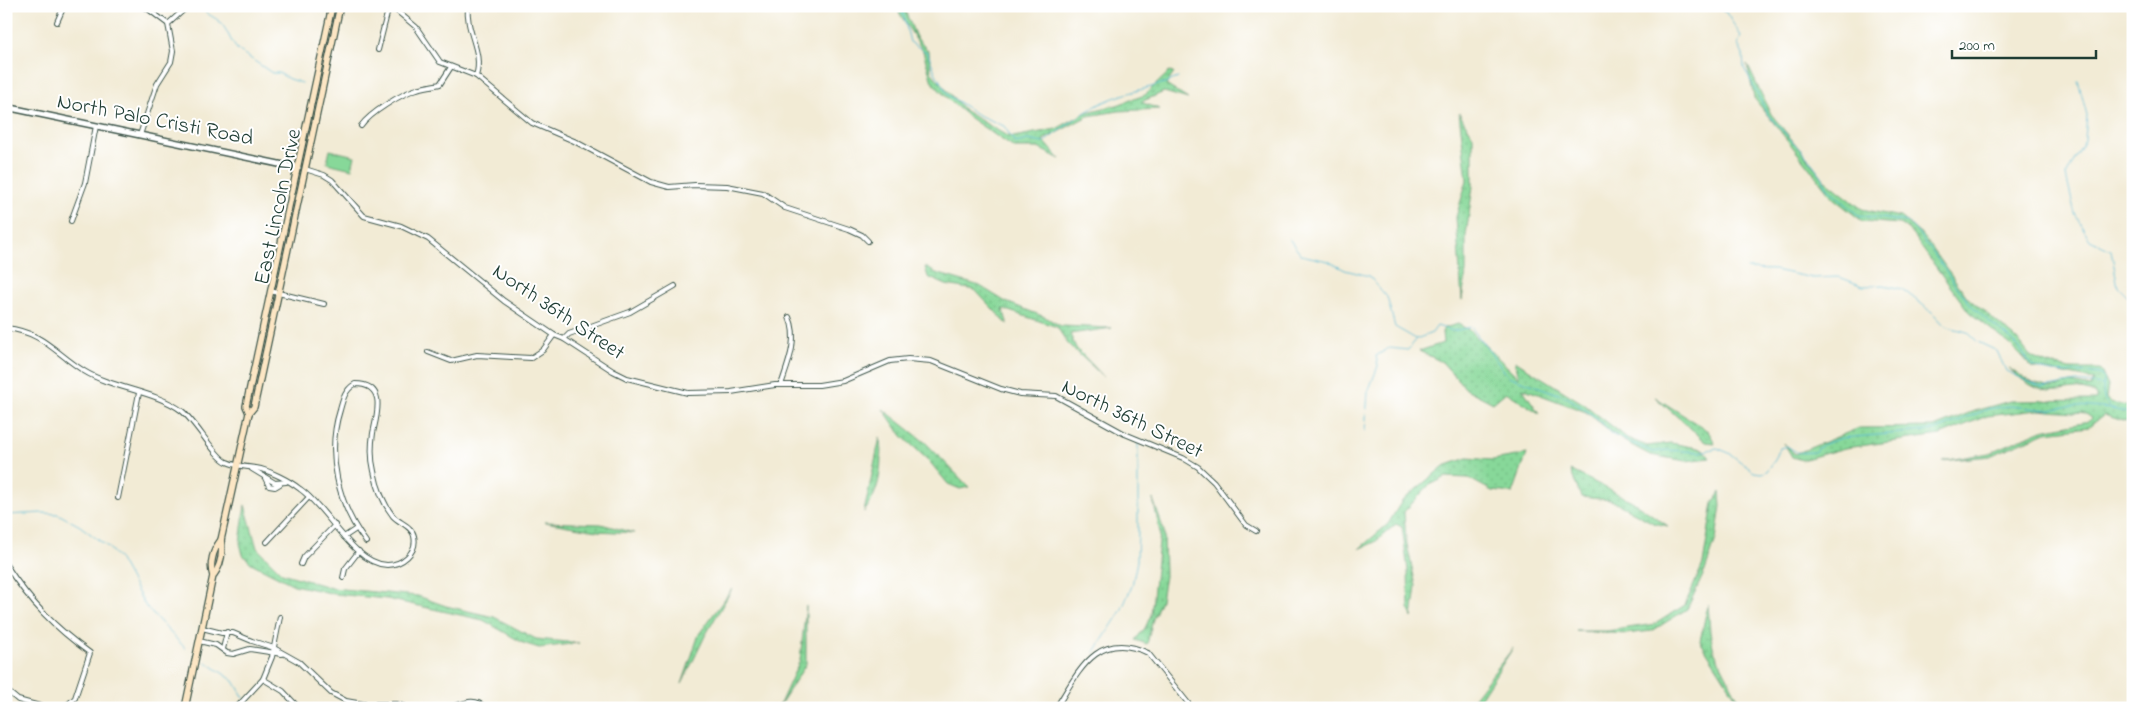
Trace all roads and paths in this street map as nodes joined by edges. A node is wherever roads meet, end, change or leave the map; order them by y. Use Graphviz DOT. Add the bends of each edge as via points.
graph roads {
  1 [pos="64,6"];
  2 [pos="144,6"];
  3 [pos="188,6"];
  4 [pos="332,6"];
  5 [pos="340,6"];
  6 [pos="390,6"];
  7 [pos="468,6"];
  8 [pos="57,22"];
  9 [pos="168,24"];
  10 [pos="378,50"];
  11 [pos="450,66"];
  12 [pos="476,76"];
  13 [pos="6,107"];
  14 [pos="96,126"];
  15 [pos="361,126"];
  16 [pos="140,135"];
  17 [pos="298,168"];
  18 [pos="305,169"];
  19 [pos="71,221"];
  20 [pos="868,241"];
  21 [pos="675,286"];
  22 [pos="270,291"];
  23 [pos="278,293"];
  24 [pos="324,304"];
  25 [pos="789,317"];
  26 [pos="6,328"];
  27 [pos="554,335"];
  28 [pos="564,339"];
  29 [pos="428,352"];
  30 [pos="781,385"];
  31 [pos="139,394"];
  32 [pos="249,413"];
  33 [pos="238,465"];
  34 [pos="249,468"];
  35 [pos="286,482"];
  36 [pos="309,497"];
  37 [pos="118,498"];
  38 [pos="334,525"];
  39 [pos="356,529"];
  40 [pos="1256,532"];
  41 [pos="344,537"];
  42 [pos="267,542"];
  43 [pos="366,542"];
  44 [pos="358,551"];
  45 [pos="301,564"];
  46 [pos="6,565"];
  47 [pos="343,578"];
  48 [pos="280,617"];
  49 [pos="202,628"];
  50 [pos="227,632"];
  51 [pos="199,641"];
  52 [pos="223,649"];
  53 [pos="273,650"];
  54 [pos="263,679"];
  55 [pos="6,690"];
  56 [pos="47,708"];
  57 [pos="64,708"];
  58 [pos="185,708"];
  59 [pos="236,708"];
  60 [pos="300,708"];
  61 [pos="409,708"];
  62 [pos="449,708"];
  63 [pos="485,708"];
  64 [pos="1056,708"];
  65 [pos="1192,708"];
  1 -- 8 [label="street"];
  2 -- 9 [label="street"];
  3 -- 9 [label="street"];
  4 -- 17 [label="main road, East Lincoln Drive"];
  5 -- 18 [label="main road, East Lincoln Drive"];
  6 -- 10 [label="street"];
  6 -- 11 [label="street" via="416,27 437,59"];
  7 -- 12 [label="street" via="468,28 478,59"];
  9 -- 16 [label="street" via="173,50 171,62 157,84"];
  11 -- 12 [label="street"];
  11 -- 15 [label="street" via="440,84 403,96 366,118"];
  12 -- 20 [label="street" via="532,123 574,140 651,182 669,188 724,186 763,193 785,208 849,229"];
  13 -- 14 [label="street, North Palo Cristi Road"];
  14 -- 16 [label="street, North Palo Cristi Road"];
  14 -- 19 [label="street" via="85,183"];
  16 -- 17 [label="street, North Palo Cristi Road"];
  17 -- 18 [label="street, North 36th Street"];
  17 -- 22 [label="main road, East Lincoln Drive"];
  18 -- 23 [label="main road, East Lincoln Drive"];
  18 -- 27 [label="street, North 36th Street" via="332,180 364,216 401,226 428,239 504,301"];
  21 -- 28 [label="street" via="630,312 569,334"];
  22 -- 23 [label="street"];
  22 -- 32 [label="main road, East Lincoln Drive" via="246,406"];
  23 -- 24 [label="street"];
  23 -- 32 [label="main road, East Lincoln Drive" via="254,407"];
  25 -- 30 [label="street" via="792,352"];
  26 -- 31 [label="street" via="25,330 84,371"];
  27 -- 28 [label="street, North 36th Street"];
  27 -- 29 [label="street" via="543,350 531,358 477,355 451,361"];
  28 -- 30 [label="street, North 36th Street" via="627,378 675,391 731,392"];
  30 -- 40 [label="street, North 36th Street" via="831,383 890,361 917,360 940,364 1020,394 1056,396 1125,434 1167,450 1198,467 1225,494 1246,525"];
  31 -- 33 [label="street" via="173,405 183,412 225,462"];
  31 -- 37 [label="street"];
  32 -- 33 [label="main road, East Lincoln Drive"];
  33 -- 34 [label="street"];
  33 -- 49 [label="main road, East Lincoln Drive" via="221,540 215,548 211,568 213,576"];
  34 -- 35 [label="street"];
  34 -- 35 [label="street" via="265,478 269,486"];
  35 -- 36 [label="street" via="303,490"];
  36 -- 38 [label="street"];
  36 -- 42 [label="street"];
  38 -- 41 [label="street"];
  38 -- 45 [label="street"];
  39 -- 41 [label="street"];
  39 -- 43 [label="street"];
  39 -- 44 [label="street" via="340,490 334,444 345,392 360,384 373,392 378,403 372,456 376,482 392,515 412,531 414,541 407,558 393,564 378,564"];
  41 -- 44 [label="street"];
  44 -- 47 [label="street" via="345,569"];
  46 -- 57 [label="street" via="34,605 90,653 75,698"];
  48 -- 53 [label="street"];
  49 -- 50 [label="street"];
  49 -- 51 [label="main road, East Lincoln Drive"];
  50 -- 52 [label="street"];
  50 -- 53 [label="street"];
  51 -- 52 [label="street"];
  51 -- 58 [label="main road, East Lincoln Drive"];
  52 -- 53 [label="street" via="233,654 250,649"];
  53 -- 54 [label="street"];
  53 -- 61 [label="street" via="299,662 331,693 346,701 397,704"];
  54 -- 59 [label="street"];
  54 -- 60 [label="street" via="283,691"];
  55 -- 56 [label="street" via="18,700"];
  62 -- 63 [label="street" via="473,701"];
  64 -- 65 [label="street" via="1085,663 1094,654 1113,646 1148,653"];
}
